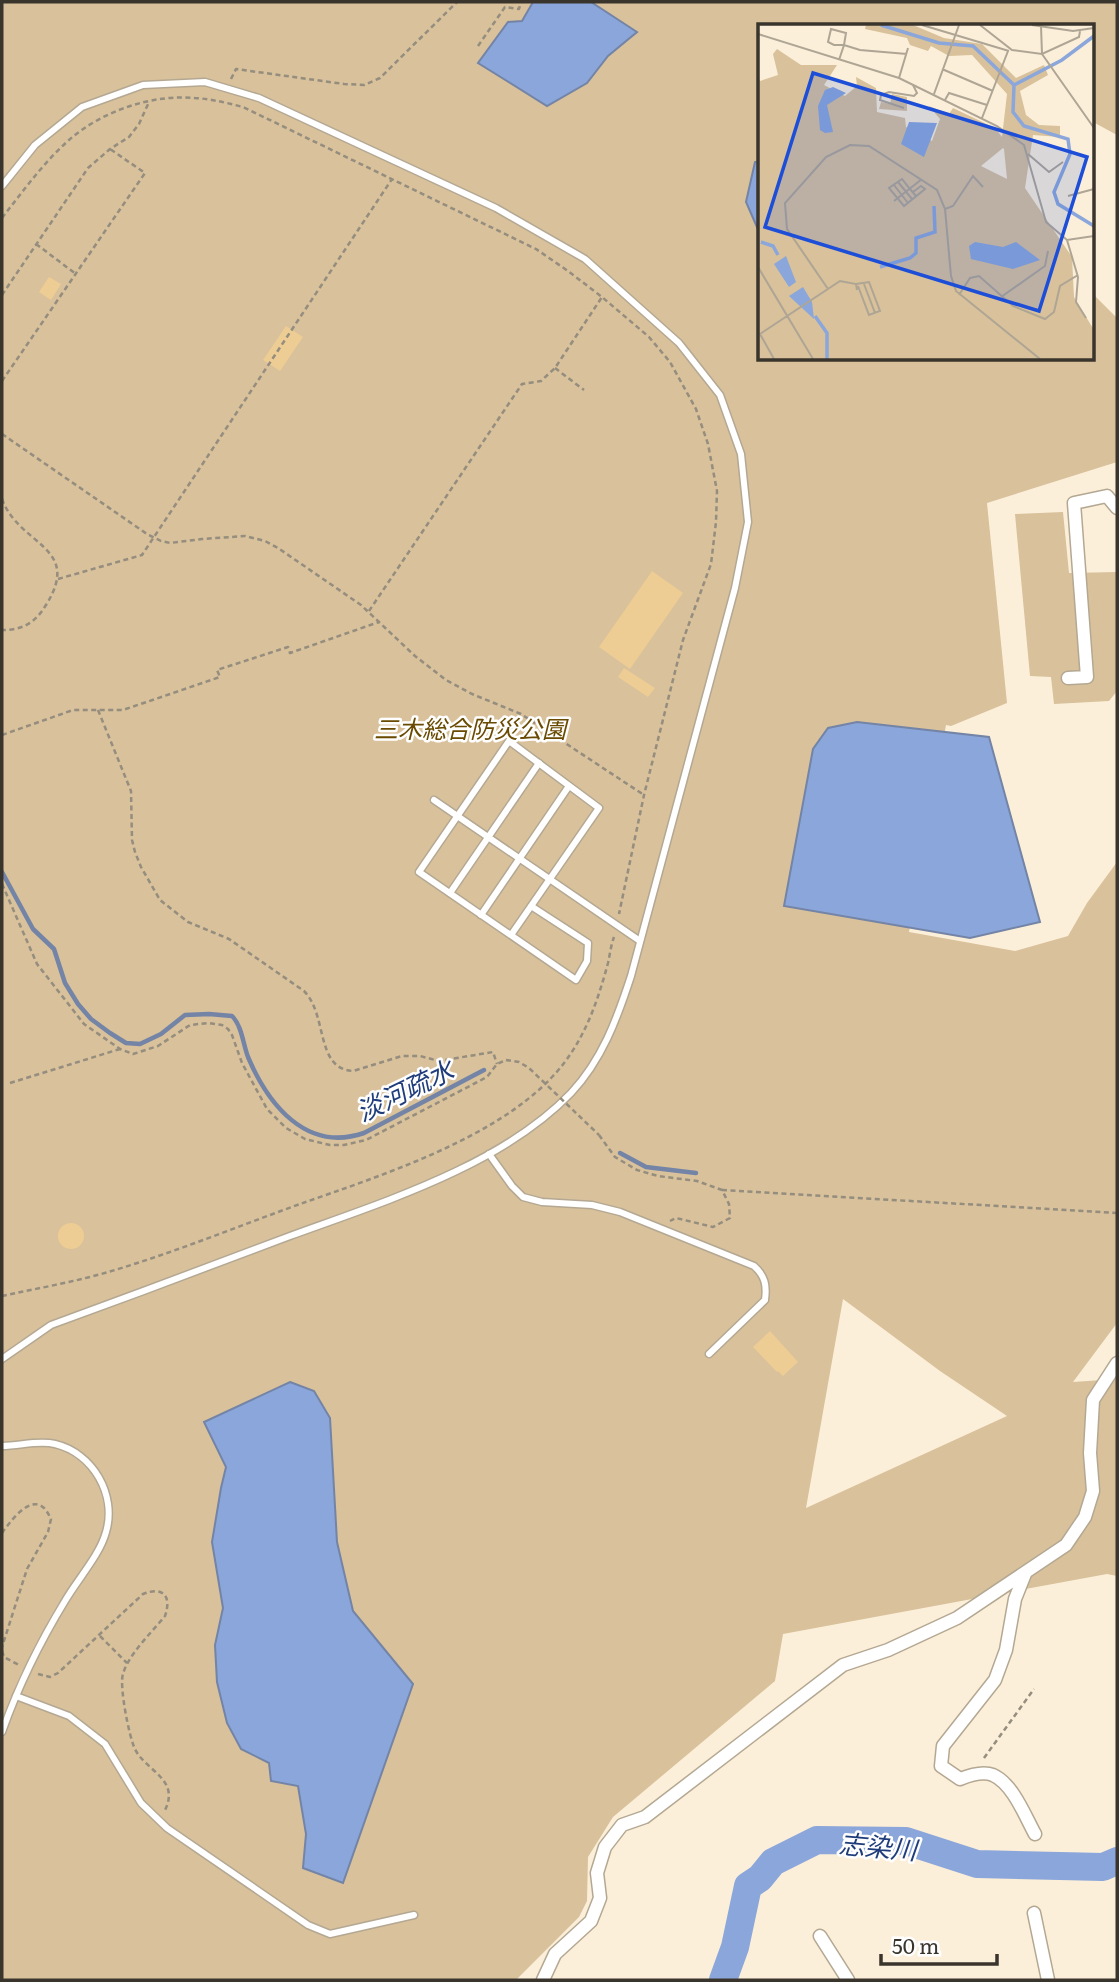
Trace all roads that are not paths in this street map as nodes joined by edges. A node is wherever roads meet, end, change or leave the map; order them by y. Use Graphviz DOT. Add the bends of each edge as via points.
graph roads {
  1 [pos="2,186"];
  2 [pos="1117,508"];
  3 [pos="1068,678"];
  4 [pos="539,763"];
  5 [pos="569,786"];
  6 [pos="434,800"];
  7 [pos="458,817"];
  8 [pos="488,837"];
  9 [pos="519,859"];
  10 [pos="550,879"];
  11 [pos="450,893"];
  12 [pos="531,906"];
  13 [pos="481,915"];
  14 [pos="511,935"];
  15 [pos="640,941"];
  16 [pos="489,1154"];
  17 [pos="709,1354"];
  18 [pos="2,1359"];
  19 [pos="1117,1363"];
  20 [pos="2,1446"];
  21 [pos="1025,1574"];
  22 [pos="16,1696"];
  23 [pos="2,1732"];
  24 [pos="1035,1834"];
  25 [pos="1034,1913"];
  26 [pos="414,1915"];
  27 [pos="820,1936"];
  28 [pos="543,1980"];
  29 [pos="848,1980"];
  30 [pos="1048,1980"];
  1 -- 15 [label="lane" via="35,145 82,107 143,85 205,82 259,98 496,208 585,259 679,343 720,396 741,454 748,522 735,588"];
  2 -- 3 [label="street" via="1107,496 1073,503 1087,677"];
  4 -- 5 [label="lane"];
  4 -- 7 [label="lane" via="509,741"];
  4 -- 8 [label="lane"];
  5 -- 9 [label="lane"];
  5 -- 10 [label="lane" via="599,808"];
  6 -- 7 [label="lane"];
  7 -- 8 [label="lane"];
  7 -- 11 [label="lane" via="419,872"];
  8 -- 9 [label="lane"];
  8 -- 11 [label="lane"];
  9 -- 10 [label="lane"];
  9 -- 13 [label="lane"];
  10 -- 12 [label="lane"];
  10 -- 15 [label="lane"];
  11 -- 13 [label="lane"];
  12 -- 14 [label="lane"];
  12 -- 14 [label="lane" via="588,943 587,961 576,980"];
  13 -- 14 [label="lane"];
  15 -- 16 [label="lane" via="620,1010 594,1063 547,1115"];
  16 -- 17 [label="lane" via="523,1197 620,1212 761,1272 766,1280 765,1300"];
  16 -- 18 [label="lane" via="378,1204 51,1325"];
  19 -- 21 [label="street" via="1093,1399 1093,1491 1085,1517 1066,1545"];
  20 -- 22 [label="lane" via="46,1442 76,1453 100,1479 108,1510 102,1543 58,1611"];
  21 -- 24 [label="street" via="995,1680 943,1746 942,1766 960,1779 976,1773 993,1775 1010,1789"];
  21 -- 28 [label="street" via="957,1618 843,1665 645,1816 622,1825 606,1846 597,1873 600,1898 591,1921 555,1954"];
  22 -- 23 [label="lane"];
  22 -- 26 [label="lane" via="69,1716 105,1744 141,1803 159,1821 309,1925 330,1934"];
  25 -- 30 [label="street"];
  27 -- 29 [label="street"];
}
